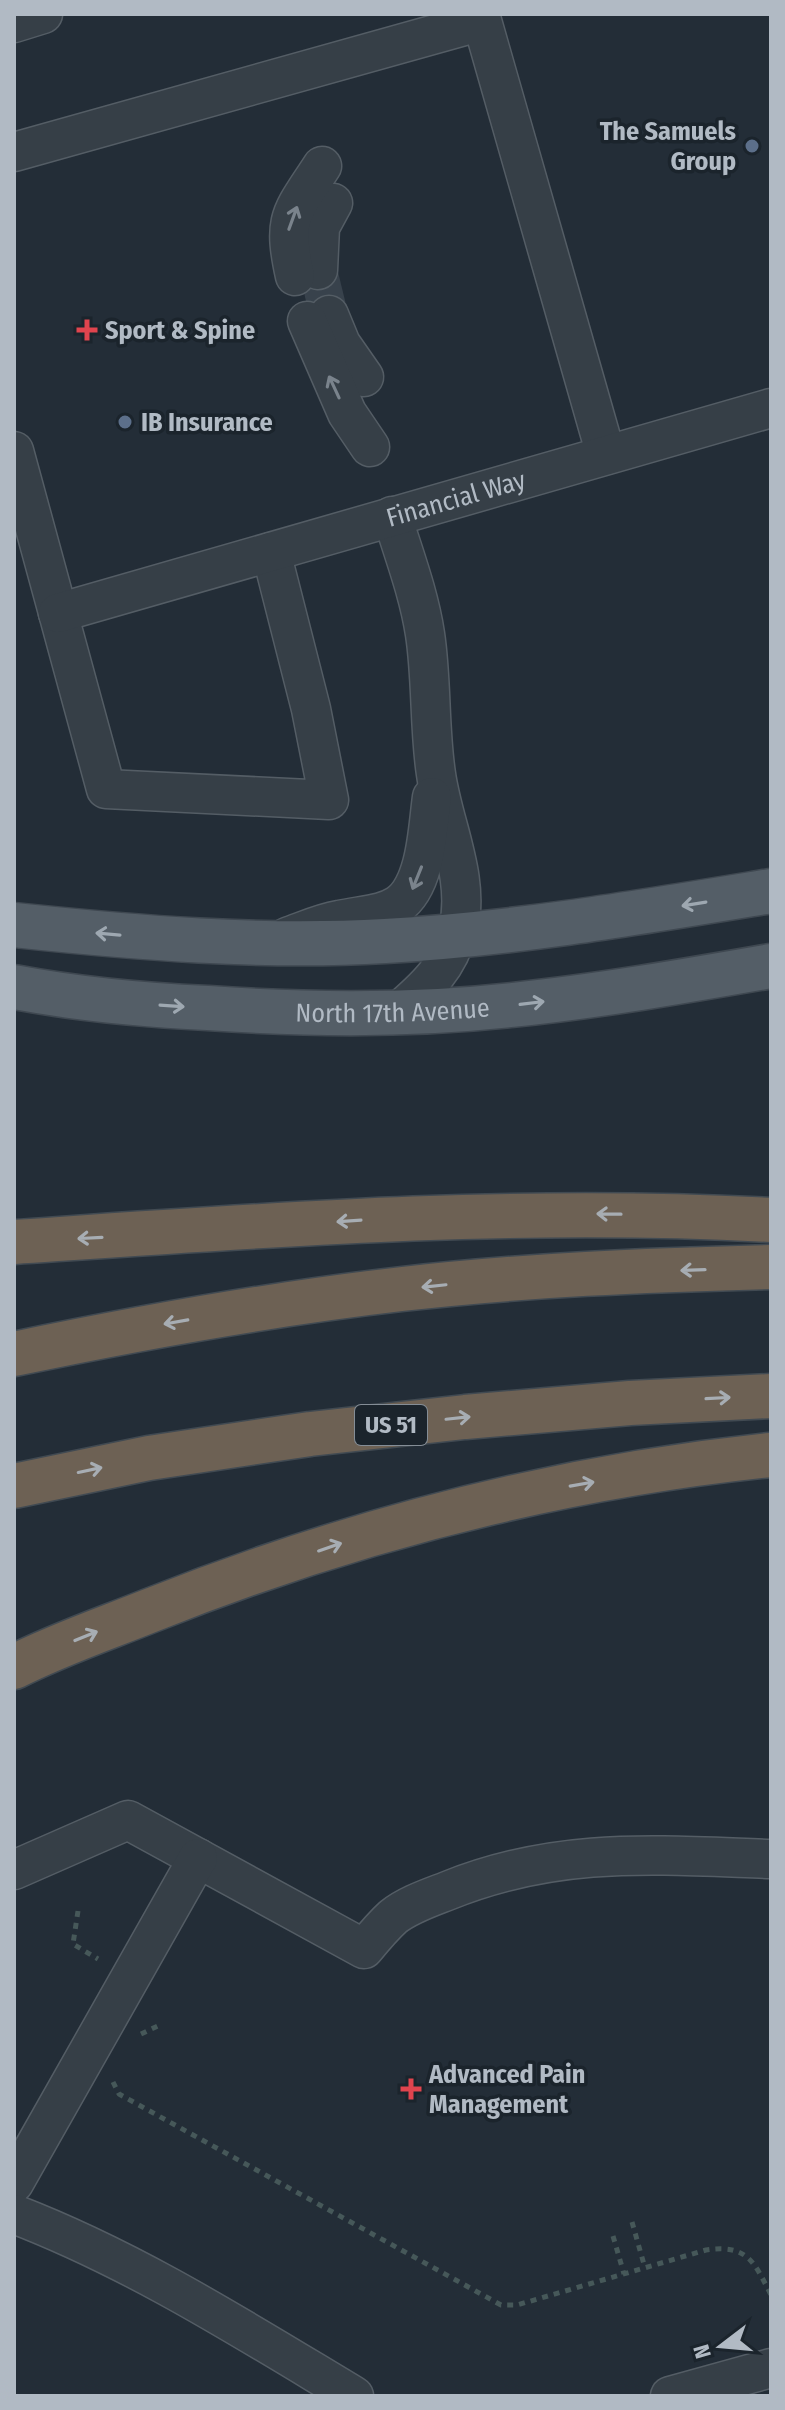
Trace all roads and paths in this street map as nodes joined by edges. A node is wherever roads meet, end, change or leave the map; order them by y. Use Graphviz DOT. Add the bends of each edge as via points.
graph roads {
  1 [pos="43,14"];
  2 [pos="14,23"];
  3 [pos="14,152"];
  4 [pos="322,166"];
  5 [pos="333,203"];
  6 [pos="364,377"];
  7 [pos="771,408"];
  8 [pos="370,447"];
  9 [pos="14,451"];
  10 [pos="606,455"];
  11 [pos="392,516"];
  12 [pos="271,552"];
  13 [pos="58,613"];
  14 [pos="436,774"];
  15 [pos="771,891"];
  16 [pos="14,925"];
  17 [pos="457,935"];
  18 [pos="269,943"];
  19 [pos="771,966"];
  20 [pos="14,987"];
  21 [pos="398,1012"];
  22 [pos="771,1220"];
  23 [pos="14,1242"];
  24 [pos="771,1267"];
  25 [pos="14,1354"];
  26 [pos="771,1396"];
  27 [pos="771,1455"];
  28 [pos="14,1486"];
  29 [pos="14,1667"];
  30 [pos="198,1858"];
  31 [pos="771,1859"];
  32 [pos="14,1870"];
  33 [pos="78,1911"];
  34 [pos="83,1950"];
  35 [pos="162,2024"];
  36 [pos="135,2038"];
  37 [pos="114,2073"];
  38 [pos="14,2183"];
  39 [pos="14,2214"];
  40 [pos="632,2222"];
  41 [pos="613,2236"];
  42 [pos="645,2268"];
  43 [pos="624,2274"];
  44 [pos="771,2295"];
  45 [pos="771,2368"];
  46 [pos="354,2396"];
  47 [pos="670,2396"];
  1 -- 2 [label="street"];
  3 -- 10 [label="street" via="482,21"];
  5 -- 4 [label="street, one-way" via="307,273 288,243 288,227"];
  8 -- 6 [label="street, one-way" via="347,413 318,318"];
  7 -- 10 [label="street, Financial Way"];
  9 -- 13 [label="street"];
  10 -- 11 [label="street, Financial Way"];
  11 -- 12 [label="street"];
  11 -- 14 [label="street, Financial Way" via="424,631"];
  12 -- 13 [label="street"];
  12 -- 13 [label="street" via="329,800 106,789"];
  14 -- 17 [label="street, Financial Way" via="459,885"];
  14 -- 18 [label="street, Financial Way, one-way" via="423,863 403,902 381,914 334,921"];
  15 -- 17 [label="main road, one-way"];
  18 -- 16 [label="main road, one-way"];
  17 -- 18 [label="main road"];
  17 -- 21 [label="street, Financial Way" via="440,972"];
  21 -- 19 [label="main road, North 17th Avenue, one-way" via="538,1003"];
  20 -- 21 [label="main road, North 17th Avenue, one-way" via="176,1007"];
  22 -- 23 [label="highway, one-way" via="469,1215"];
  24 -- 25 [label="highway, one-way" via="401,1289 217,1315"];
  28 -- 26 [label="highway, US 51, one-way" via="149,1458 310,1434 630,1403"];
  29 -- 27 [label="highway, one-way" via="202,1590 367,1535 541,1491"];
  30 -- 31 [label="street" via="364,1949 394,1916 415,1905 495,1873 541,1862 622,1855"];
  30 -- 32 [label="street" via="128,1820"];
  30 -- 38 [label="street"];
  33 -- 34 [label="path" via="73,1944"];
  35 -- 36 [label="path"];
  37 -- 43 [label="path" via="115,2088 123,2096 501,2305"];
  39 -- 46 [label="street" via="93,2247"];
  40 -- 42 [label="path"];
  41 -- 43 [label="path"];
  42 -- 43 [label="path"];
  42 -- 44 [label="path" via="729,2248 752,2260"];
  45 -- 47 [label="street"];
}
